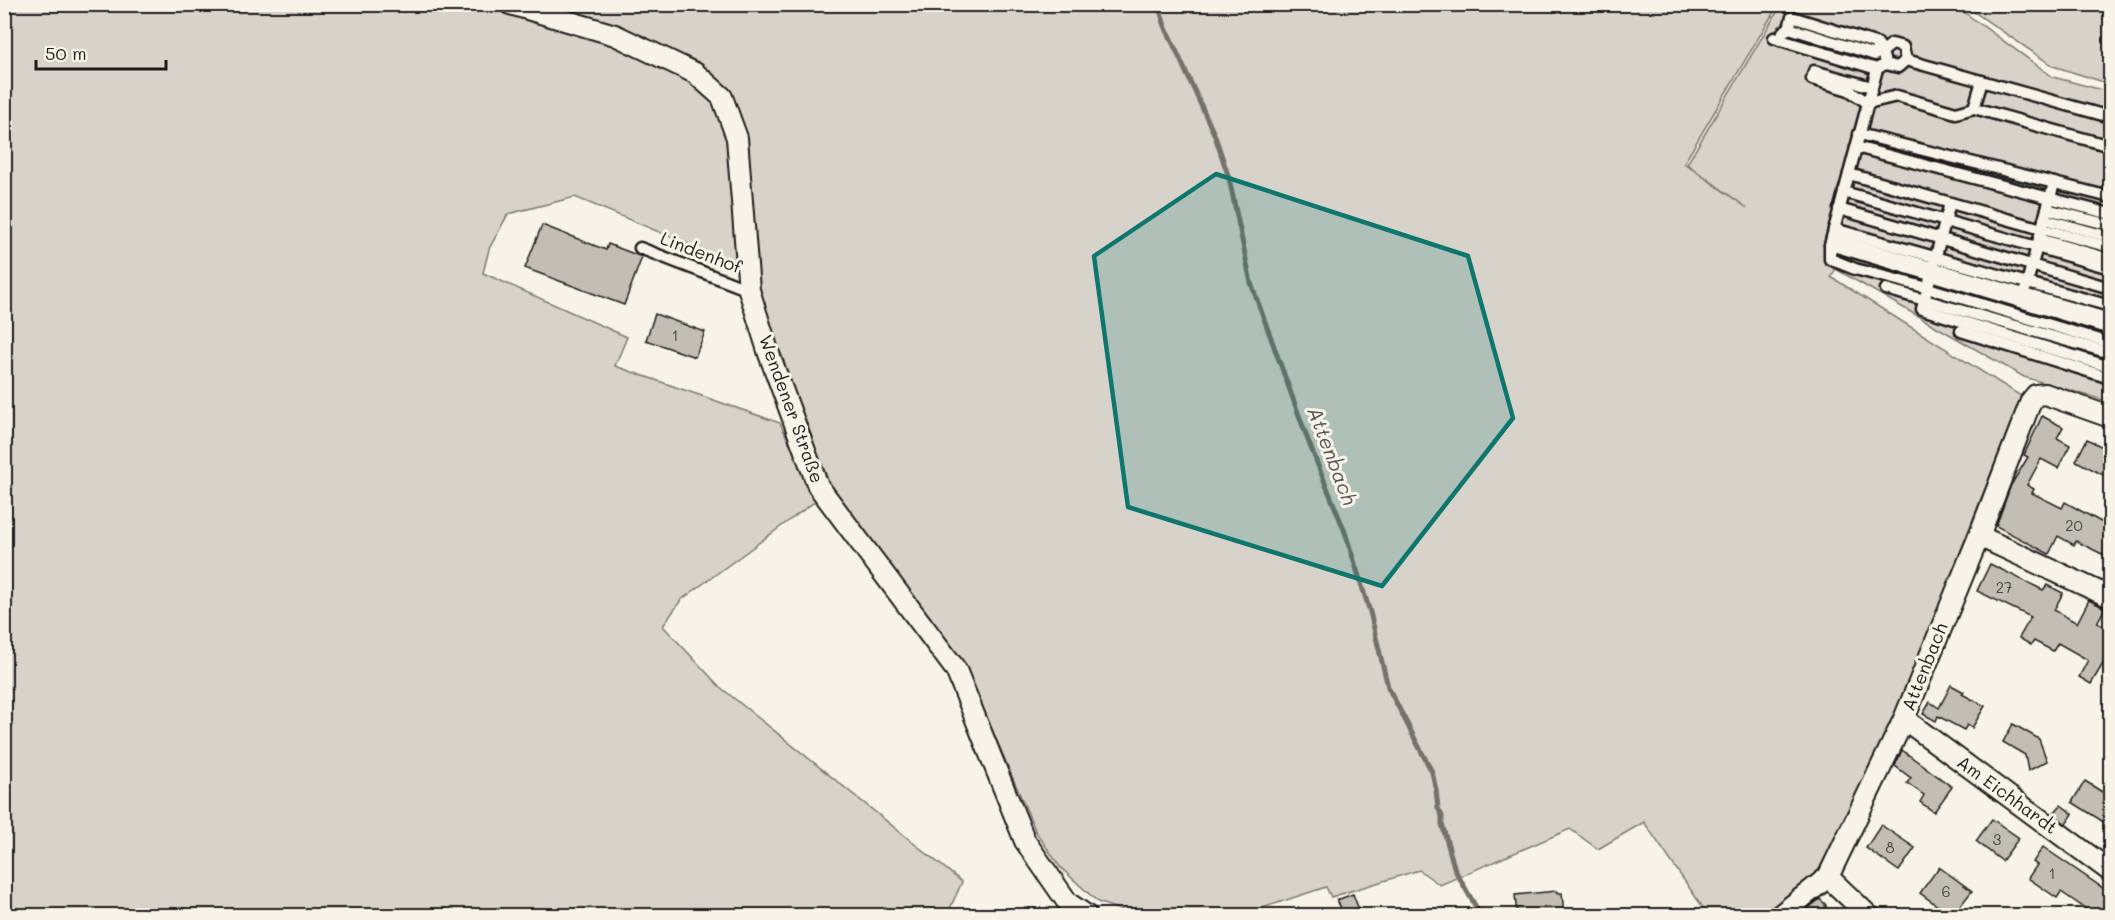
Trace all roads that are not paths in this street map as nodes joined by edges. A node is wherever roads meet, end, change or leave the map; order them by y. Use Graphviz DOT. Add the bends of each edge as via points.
graph roads {
  1 [pos="510,4"];
  2 [pos="1880,51"];
  3 [pos="1906,60"];
  4 [pos="1881,66"];
  5 [pos="1982,81"];
  6 [pos="1872,87"];
  7 [pos="1868,103"];
  8 [pos="1974,108"];
  9 [pos="2110,117"];
  10 [pos="1859,134"];
  11 [pos="2110,146"];
  12 [pos="1856,147"];
  13 [pos="1849,174"];
  14 [pos="2054,183"];
  15 [pos="1844,192"];
  16 [pos="2110,197"];
  17 [pos="1950,203"];
  18 [pos="1839,209"];
  19 [pos="2110,214"];
  20 [pos="1945,220"];
  21 [pos="2043,224"];
  22 [pos="2110,225"];
  23 [pos="2110,237"];
  24 [pos="1832,238"];
  25 [pos="1941,239"];
  26 [pos="2110,247"];
  27 [pos="640,248"];
  28 [pos="2110,262"];
  29 [pos="2032,265"];
  30 [pos="1933,267"];
  31 [pos="2027,282"];
  32 [pos="2106,287"];
  33 [pos="1928,288"];
  34 [pos="1886,289"];
  35 [pos="750,290"];
  36 [pos="2023,298"];
  37 [pos="1924,300"];
  38 [pos="2110,306"];
  39 [pos="2110,319"];
  40 [pos="2110,329"];
  41 [pos="1961,331"];
  42 [pos="2014,331"];
  43 [pos="2110,343"];
  44 [pos="2110,353"];
  45 [pos="2110,367"];
  46 [pos="2110,378"];
  47 [pos="2110,417"];
  48 [pos="1979,536"];
  49 [pos="2110,597"];
  50 [pos="1904,719"];
  51 [pos="2110,871"];
  52 [pos="1828,877"];
  53 [pos="1087,915"];
  54 [pos="1779,915"];
  55 [pos="1869,915"];
  1 -- 35 [label="street, Wendener Straße" via="615,35 695,73 722,97 737,138"];
  2 -- 3 [label="lane" via="1892,44 1903,47"];
  2 -- 4 [label="lane"];
  2 -- 4 [label="lane" via="1875,55 1789,28 1777,39"];
  3 -- 4 [label="lane" via="1898,67"];
  3 -- 5 [label="lane"];
  4 -- 6 [label="lane"];
  5 -- 8 [label="lane"];
  5 -- 9 [label="lane"];
  6 -- 7 [label="lane"];
  6 -- 7 [label="lane" via="1814,71 1812,79 1849,90"];
  7 -- 8 [label="lane" via="1897,96 1956,113"];
  7 -- 10 [label="lane"];
  8 -- 11 [label="lane"];
  10 -- 12 [label="lane"];
  10 -- 14 [label="lane"];
  12 -- 13 [label="lane"];
  12 -- 21 [label="lane"];
  13 -- 15 [label="lane"];
  13 -- 17 [label="lane"];
  14 -- 16 [label="lane"];
  14 -- 21 [label="lane"];
  15 -- 18 [label="lane"];
  15 -- 20 [label="lane"];
  17 -- 20 [label="lane"];
  17 -- 21 [label="lane"];
  18 -- 24 [label="lane"];
  18 -- 25 [label="lane"];
  19 -- 21 [label="lane"];
  20 -- 21 [label="lane"];
  20 -- 25 [label="lane"];
  21 -- 22 [label="lane"];
  21 -- 23 [label="lane"];
  21 -- 26 [label="lane"];
  21 -- 28 [label="lane"];
  21 -- 29 [label="lane"];
  24 -- 30 [label="lane"];
  24 -- 30 [label="lane"];
  24 -- 33 [label="lane" via="1830,259"];
  25 -- 29 [label="lane"];
  25 -- 30 [label="lane"];
  27 -- 35 [label="lane, Lindenhof"];
  28 -- 32 [label="lane"];
  29 -- 31 [label="lane"];
  29 -- 32 [label="lane"];
  30 -- 31 [label="lane"];
  30 -- 33 [label="lane"];
  30 -- 36 [label="lane"];
  31 -- 36 [label="lane"];
  31 -- 38 [label="lane"];
  33 -- 37 [label="lane"];
  33 -- 42 [label="lane"];
  34 -- 37 [label="lane"];
  35 -- 53 [label="street, Wendener Straße" via="769,354 818,486 956,670 1025,841 1068,903"];
  36 -- 39 [label="lane"];
  36 -- 40 [label="lane"];
  36 -- 42 [label="lane"];
  37 -- 42 [label="lane" via="1922,309"];
  41 -- 42 [label="lane"];
  42 -- 43 [label="lane"];
  42 -- 44 [label="lane"];
  42 -- 45 [label="lane"];
  42 -- 46 [label="lane"];
  47 -- 48 [label="street, Attenbach" via="2045,394 2036,395"];
  48 -- 49 [label="street"];
  48 -- 50 [label="street, Attenbach"];
  50 -- 51 [label="street, Am Eichhardt"];
  50 -- 52 [label="street, Attenbach"];
  52 -- 54 [label="street, Attenbach"];
  52 -- 55 [label="street"];
}
